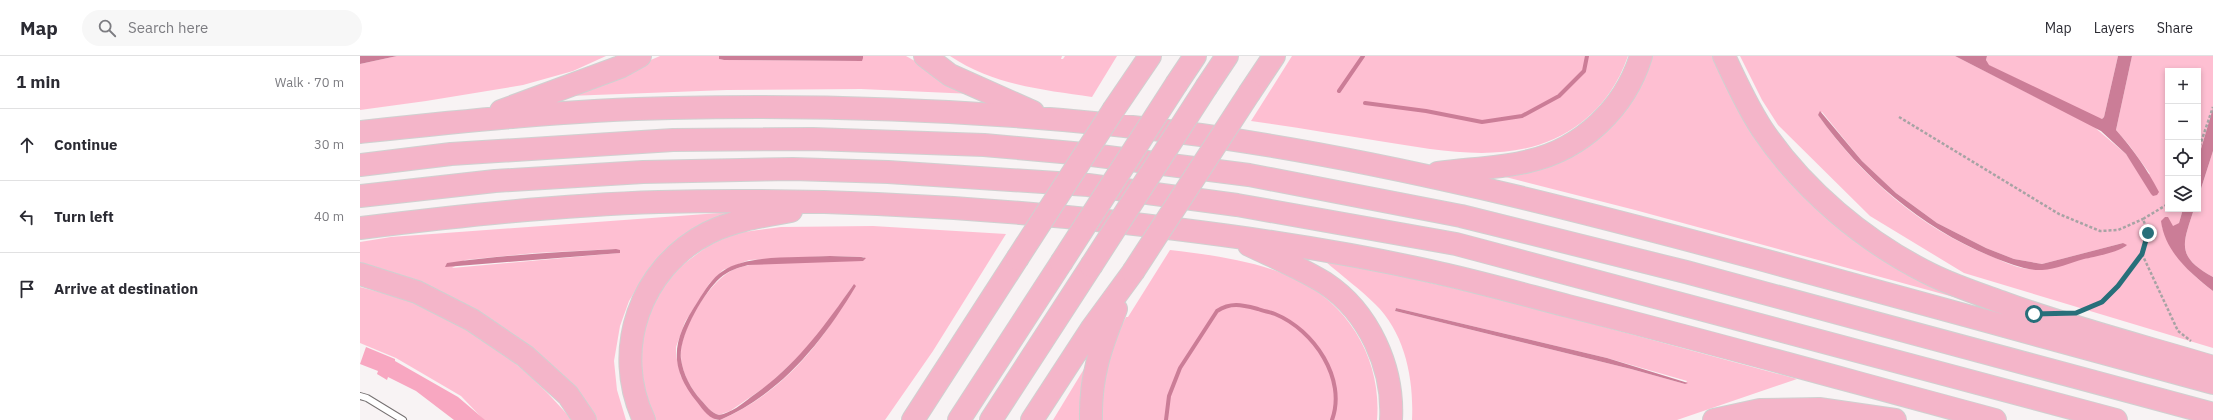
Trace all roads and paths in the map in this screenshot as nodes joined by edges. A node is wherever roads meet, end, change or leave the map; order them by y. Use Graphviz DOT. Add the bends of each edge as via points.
graph roads {
  1 [pos="640,56"];
  2 [pos="925,56"];
  3 [pos="1144,56"];
  4 [pos="1150,56"];
  5 [pos="1195,56"];
  6 [pos="1227,56"];
  7 [pos="1274,56"];
  8 [pos="1641,56"];
  9 [pos="1724,56"];
  10 [pos="1134,77"];
  11 [pos="2213,107"];
  12 [pos="1899,117"];
  13 [pos="483,119"];
  14 [pos="1052,120"];
  15 [pos="360,132"];
  16 [pos="2201,142"];
  17 [pos="360,165"];
  18 [pos="1428,175"];
  19 [pos="360,196"];
  20 [pos="841,202"];
  21 [pos="2165,206"];
  22 [pos="2142,219"];
  23 [pos="360,228"];
  24 [pos="1232,236"];
  25 [pos="2142,254"];
  26 [pos="360,274"];
  27 [pos="1131,276"];
  28 [pos="2076,313"];
  29 [pos="2195,345"];
  30 [pos="2213,367"];
  31 [pos="2213,383"];
  32 [pos="360,396"];
  33 [pos="2213,414"];
  34 [pos="403,420"];
  35 [pos="586,420"];
  36 [pos="644,420"];
  37 [pos="912,420"];
  38 [pos="959,420"];
  39 [pos="992,420"];
  40 [pos="1032,420"];
  41 [pos="1092,420"];
  42 [pos="1391,420"];
  43 [pos="1714,420"];
  44 [pos="1895,420"];
  45 [pos="1995,420"];
  46 [pos="2116,420"];
  1 -- 13 [label="highway" via="620,67"];
  2 -- 14 [label="highway" via="950,75"];
  3 -- 10 [label="highway"];
  4 -- 10 [label="highway"];
  5 -- 38 [label="highway, bridge"];
  6 -- 39 [label="highway, bridge"];
  7 -- 27 [label="highway, bridge"];
  8 -- 18 [label="highway" via="1625,92 1611,112 1593,130 1572,145 1550,156 1528,162"];
  9 -- 30 [label="highway" via="1762,129 1796,172 1858,229 1894,254 1960,288 2034,314"];
  10 -- 37 [label="highway, bridge"];
  11 -- 16 [label="path"];
  12 -- 22 [label="path" via="2059,214 2100,231 2118,230"];
  13 -- 14 [label="highway" via="669,108 763,107 951,112"];
  13 -- 15 [label="highway"];
  14 -- 18 [label="highway" via="1202,135"];
  17 -- 33 [label="highway" via="451,154 673,140 813,138 984,145 1084,154 1249,175 1461,216 1693,274"];
  18 -- 31 [label="highway" via="1697,242"];
  19 -- 46 [label="highway" via="518,179 793,168 978,177 1104,187 1237,205 1456,244"];
  20 -- 23 [label="highway" via="650,203 496,212"];
  20 -- 24 [label="highway" via="1020,212"];
  20 -- 36 [label="highway" via="742,220 703,236 675,255 650,285 635,323 631,373"];
  21 -- 22 [label="path"];
  22 -- 25 [label="path" via="2148,233"];
  24 -- 42 [label="highway" via="1326,284 1354,310 1375,342 1384,364 1389,385"];
  24 -- 45 [label="highway" via="1430,271 1674,333"];
  25 -- 28 [label="path" via="2118,286 2102,302"];
  25 -- 29 [label="path" via="2178,331"];
  26 -- 35 [label="highway" via="417,292 472,320 525,356 568,395"];
  27 -- 40 [label="highway" via="1092,328"];
  27 -- 41 [label="highway" via="1098,354 1091,397"];
  32 -- 34 [label="lane"];
  43 -- 44 [label="highway" via="1760,410 1819,409"];
}
